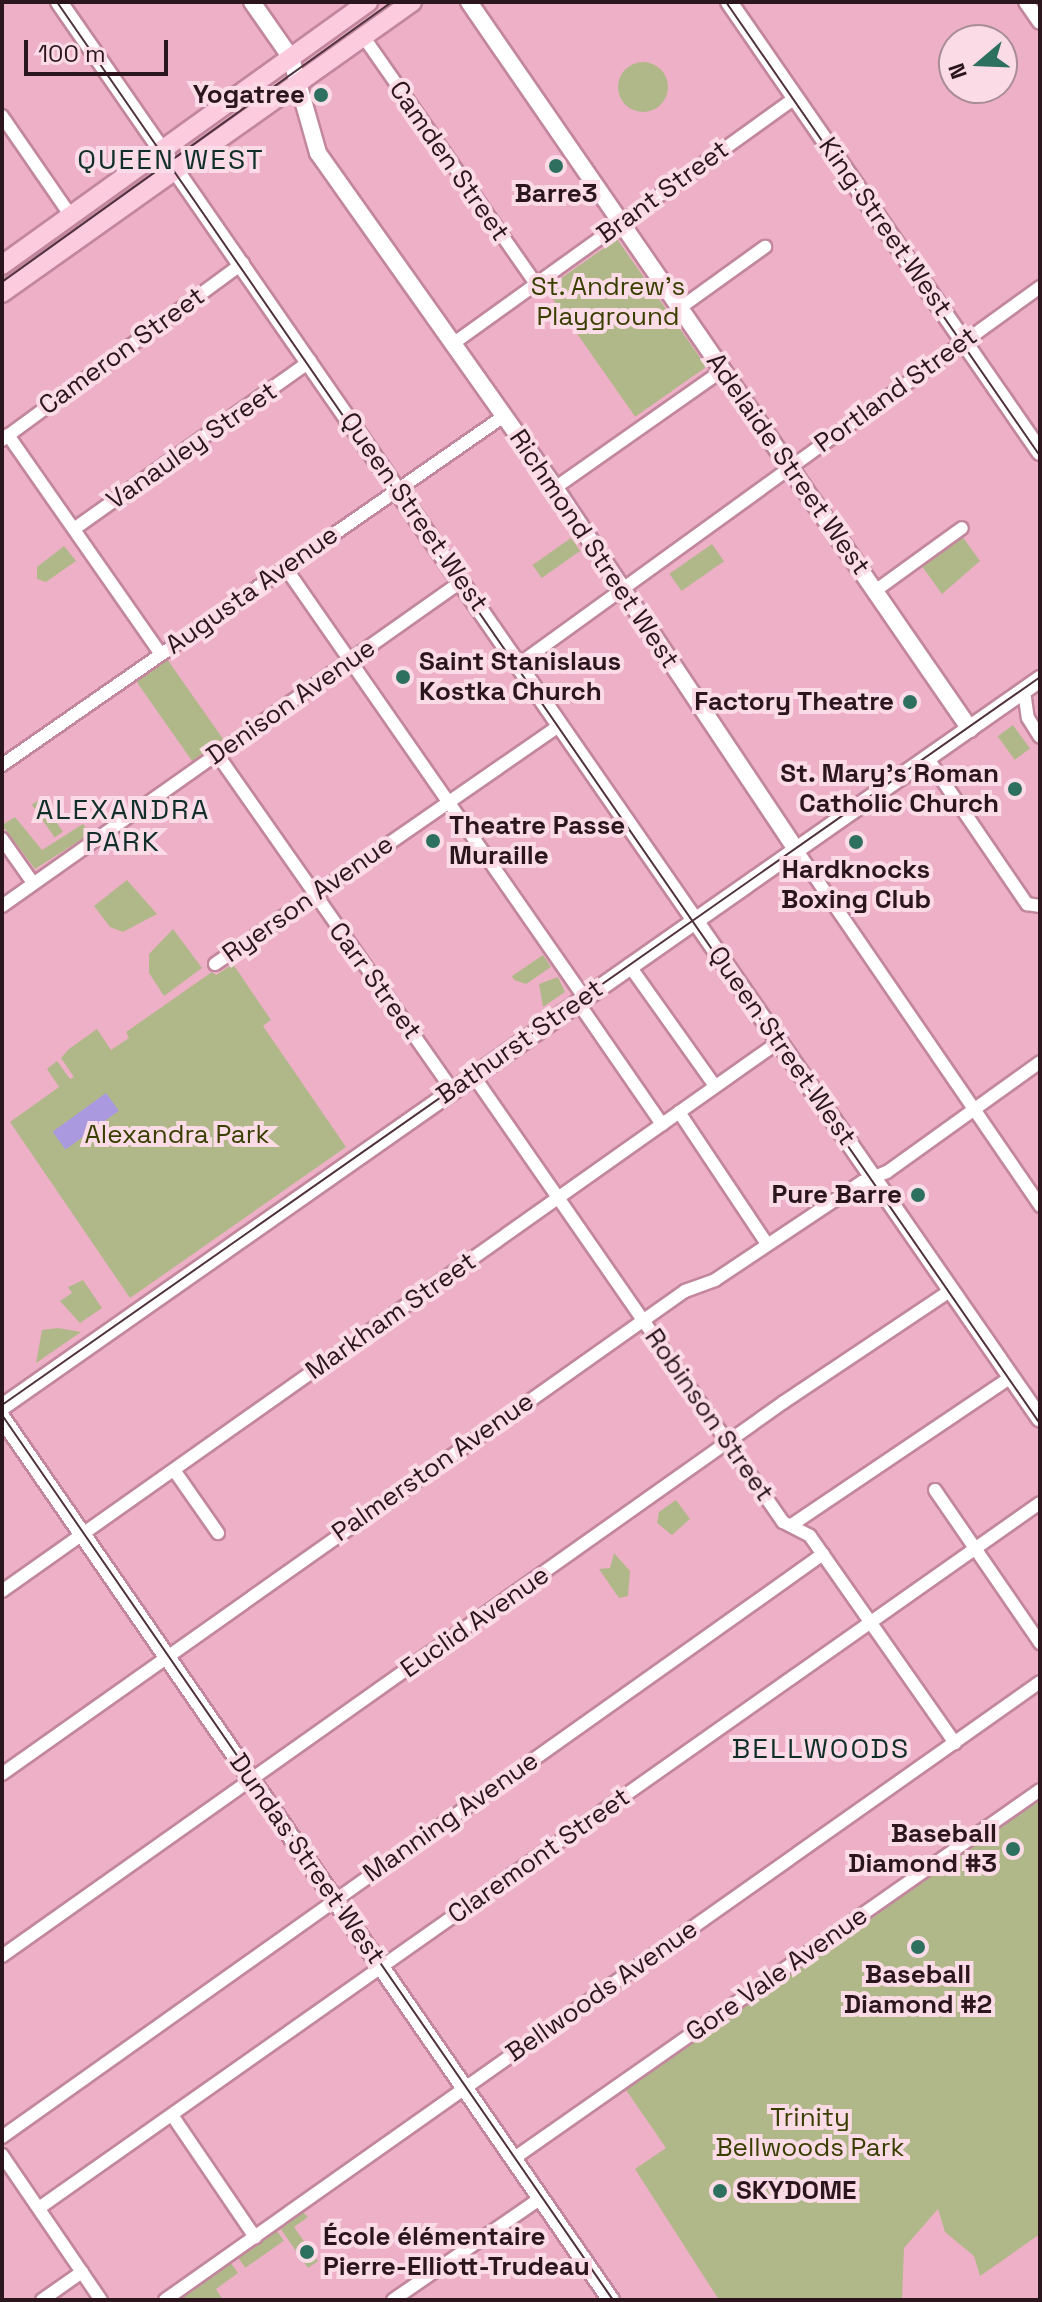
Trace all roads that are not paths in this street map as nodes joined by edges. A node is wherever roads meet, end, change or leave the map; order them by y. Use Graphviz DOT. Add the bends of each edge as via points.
graph roads {
  1 [pos="59,2"];
  2 [pos="252,2"];
  3 [pos="368,2"];
  4 [pos="412,2"];
  5 [pos="469,2"];
  6 [pos="729,2"];
  7 [pos="1026,2"];
  8 [pos="1040,22"];
  9 [pos="363,36"];
  10 [pos="291,58"];
  11 [pos="299,84"];
  12 [pos="795,98"];
  13 [pos="2,116"];
  14 [pos="163,149"];
  15 [pos="179,171"];
  16 [pos="71,216"];
  17 [pos="621,223"];
  18 [pos="765,247"];
  19 [pos="243,263"];
  20 [pos="2,265"];
  21 [pos="536,284"];
  22 [pos="1040,287"];
  23 [pos="2,293"];
  24 [pos="680,308"];
  25 [pos="964,341"];
  26 [pos="454,343"];
  27 [pos="310,361"];
  28 [pos="723,370"];
  29 [pos="504,416"];
  30 [pos="5,438"];
  31 [pos="1040,452"];
  32 [pos="790,467"];
  33 [pos="555,488"];
  34 [pos="398,489"];
  35 [pos="962,528"];
  36 [pos="74,529"];
  37 [pos="285,567"];
  38 [pos="462,581"];
  39 [pos="622,587"];
  40 [pos="875,591"];
  41 [pos="161,654"];
  42 [pos="350,660"];
  43 [pos="519,664"];
  44 [pos="1040,679"];
  45 [pos="1024,691"];
  46 [pos="560,725"];
  47 [pos="970,729"];
  48 [pos="1040,737"];
  49 [pos="217,754"];
  50 [pos="928,759"];
  51 [pos="2,765"];
  52 [pos="448,801"];
  53 [pos="2,839"];
  54 [pos="798,852"];
  55 [pos="33,883"];
  56 [pos="313,896"];
  57 [pos="2,906"];
  58 [pos="1040,906"];
  59 [pos="696,921"];
  60 [pos="215,964"];
  61 [pos="629,965"];
  62 [pos="580,999"];
  63 [pos="780,1041"];
  64 [pos="1040,1062"];
  65 [pos="473,1075"];
  66 [pos="715,1086"];
  67 [pos="452,1090"];
  68 [pos="973,1111"];
  69 [pos="679,1112"];
  70 [pos="662,1124"];
  71 [pos="874,1178"];
  72 [pos="557,1199"];
  73 [pos="1040,1206"];
  74 [pos="767,1244"];
  75 [pos="951,1290"];
  76 [pos="643,1320"];
  77 [pos="1011,1377"];
  78 [pos="2,1407"];
  79 [pos="2,1418"];
  80 [pos="1040,1419"];
  81 [pos="727,1443"];
  82 [pos="174,1470"];
  83 [pos="935,1490"];
  84 [pos="1040,1503"];
  85 [pos="793,1524"];
  86 [pos="82,1533"];
  87 [pos="218,1533"];
  88 [pos="977,1549"];
  89 [pos="823,1554"];
  90 [pos="2,1591"];
  91 [pos="871,1621"];
  92 [pos="1040,1643"];
  93 [pos="167,1657"];
  94 [pos="1040,1682"];
  95 [pos="955,1743"];
  96 [pos="2,1774"];
  97 [pos="252,1779"];
  98 [pos="1040,1790"];
  99 [pos="335,1899"];
  100 [pos="2,1956"];
  101 [pos="382,1967"];
  102 [pos="465,2089"];
  103 [pos="172,2115"];
  104 [pos="2,2137"];
  105 [pos="2,2155"];
  106 [pos="513,2159"];
  107 [pos="541,2198"];
  108 [pos="39,2208"];
  109 [pos="255,2237"];
  110 [pos="82,2272"];
  111 [pos="42,2300"];
  112 [pos="101,2300"];
  113 [pos="165,2300"];
  114 [pos="393,2300"];
  115 [pos="611,2300"];
  1 -- 14 [label="main road, Queen Street West"];
  2 -- 10 [label="main road, Richmond Street West"];
  3 -- 10 [label="main road"];
  4 -- 9 [label="main road"];
  5 -- 17 [label="main road, Adelaide Street West"];
  6 -- 12 [label="main road, King Street West"];
  7 -- 8 [label="street"];
  9 -- 11 [label="main road"];
  9 -- 21 [label="street, Camden Street"];
  10 -- 11 [label="main road, Richmond Street West"];
  10 -- 14 [label="main road"];
  11 -- 15 [label="main road"];
  11 -- 26 [label="main road, Richmond Street West" via="318,153"];
  12 -- 17 [label="street, Brant Street"];
  12 -- 25 [label="main road, King Street West"];
  13 -- 16 [label="street"];
  14 -- 15 [label="main road, Queen Street West"];
  14 -- 16 [label="main road"];
  15 -- 19 [label="main road, Queen Street West"];
  15 -- 23 [label="main road"];
  16 -- 20 [label="main road"];
  17 -- 21 [label="street, Brant Street"];
  17 -- 24 [label="main road, Adelaide Street West"];
  18 -- 24 [label="street"];
  19 -- 27 [label="main road, Queen Street West"];
  19 -- 30 [label="street, Cameron Street"];
  21 -- 26 [label="street, Brant Street"];
  22 -- 25 [label="street, Portland Street"];
  24 -- 28 [label="main road, Adelaide Street West"];
  25 -- 31 [label="main road, King Street West"];
  25 -- 32 [label="street, Portland Street"];
  26 -- 29 [label="main road, Richmond Street West"];
  27 -- 34 [label="main road, Queen Street West"];
  27 -- 36 [label="street, Vanauley Street"];
  28 -- 32 [label="main road, Adelaide Street West"];
  28 -- 33 [label="street"];
  29 -- 33 [label="main road, Richmond Street West"];
  29 -- 34 [label="street, Augusta Avenue"];
  30 -- 36 [label="street"];
  32 -- 39 [label="street, Portland Street"];
  32 -- 40 [label="main road, Adelaide Street West"];
  33 -- 39 [label="main road, Richmond Street West"];
  34 -- 37 [label="street, Augusta Avenue"];
  34 -- 38 [label="main road, Queen Street West"];
  35 -- 40 [label="street"];
  36 -- 41 [label="street"];
  37 -- 41 [label="street, Augusta Avenue"];
  37 -- 42 [label="street"];
  38 -- 42 [label="street, Denison Avenue"];
  38 -- 43 [label="main road, Queen Street West"];
  39 -- 43 [label="street, Portland Street"];
  39 -- 54 [label="main road, Richmond Street West"];
  40 -- 47 [label="main road, Adelaide Street West"];
  41 -- 51 [label="street, Augusta Avenue"];
  42 -- 49 [label="street, Denison Avenue"];
  42 -- 52 [label="street"];
  43 -- 46 [label="main road, Queen Street West"];
  44 -- 45 [label="main road, Bathurst Street"];
  45 -- 47 [label="main road, Bathurst Street"];
  45 -- 48 [label="street" via="1028,718"];
  46 -- 52 [label="street, Ryerson Avenue"];
  46 -- 59 [label="main road, Queen Street West"];
  47 -- 50 [label="main road, Bathurst Street"];
  49 -- 55 [label="street, Denison Avenue"];
  49 -- 56 [label="street, Carr Street"];
  50 -- 54 [label="main road, Bathurst Street"];
  50 -- 58 [label="street" via="1027,904"];
  52 -- 56 [label="street, Ryerson Avenue"];
  52 -- 62 [label="street"];
  53 -- 55 [label="street"];
  54 -- 59 [label="main road, Bathurst Street"];
  54 -- 68 [label="street, Richmond Street West"];
  55 -- 57 [label="street, Denison Avenue"];
  56 -- 60 [label="street, Ryerson Avenue"];
  56 -- 67 [label="street, Carr Street"];
  59 -- 61 [label="main road, Bathurst Street"];
  59 -- 63 [label="main road, Queen Street West"];
  61 -- 62 [label="main road, Bathurst Street"];
  61 -- 66 [label="street"];
  62 -- 65 [label="main road, Bathurst Street"];
  62 -- 70 [label="street"];
  63 -- 66 [label="street, Markham Street"];
  63 -- 71 [label="main road, Queen Street West"];
  64 -- 68 [label="street, Palmerston Avenue"];
  65 -- 67 [label="main road, Bathurst Street"];
  65 -- 72 [label="street, Robinson Street"];
  66 -- 69 [label="street, Markham Street"];
  67 -- 78 [label="main road, Bathurst Street"];
  68 -- 71 [label="street, Palmerston Avenue"];
  68 -- 73 [label="street, Richmond Street West"];
  69 -- 70 [label="street, Markham Street"];
  69 -- 74 [label="street"];
  70 -- 72 [label="street, Markham Street"];
  71 -- 74 [label="street, Palmerston Avenue"];
  71 -- 75 [label="main road, Queen Street West"];
  72 -- 76 [label="street, Robinson Street"];
  72 -- 82 [label="street, Markham Street"];
  74 -- 76 [label="street, Palmerston Avenue"];
  75 -- 77 [label="main road, Queen Street West"];
  75 -- 81 [label="street, Euclid Avenue"];
  76 -- 81 [label="street, Robinson Street"];
  76 -- 93 [label="street, Palmerston Avenue"];
  77 -- 80 [label="main road, Queen Street West"];
  77 -- 85 [label="street"];
  79 -- 86 [label="main road, Dundas Street West"];
  81 -- 85 [label="street, Robinson Street" via="783,1522"];
  81 -- 97 [label="street, Euclid Avenue"];
  82 -- 86 [label="street, Markham Street"];
  82 -- 87 [label="street"];
  83 -- 88 [label="street"];
  84 -- 88 [label="street, Claremont Street"];
  85 -- 89 [label="street, Robinson Street"];
  86 -- 90 [label="street, Markham Street"];
  86 -- 93 [label="main road, Dundas Street West"];
  88 -- 91 [label="street, Claremont Street"];
  88 -- 92 [label="street"];
  89 -- 91 [label="street, Robinson Street"];
  89 -- 99 [label="street, Manning Avenue"];
  91 -- 95 [label="street, Robinson Street"];
  91 -- 101 [label="street, Claremont Street"];
  93 -- 96 [label="street, Palmerston Avenue"];
  93 -- 97 [label="main road, Dundas Street West"];
  94 -- 95 [label="street, Bellwoods Avenue"];
  95 -- 102 [label="street, Bellwoods Avenue"];
  97 -- 99 [label="main road, Dundas Street West"];
  97 -- 100 [label="street, Euclid Avenue"];
  98 -- 106 [label="street, Gore Vale Avenue"];
  99 -- 101 [label="main road, Dundas Street West"];
  99 -- 104 [label="street, Manning Avenue"];
  101 -- 102 [label="main road, Dundas Street West"];
  101 -- 103 [label="street, Claremont Street"];
  102 -- 106 [label="main road, Dundas Street West"];
  102 -- 109 [label="street, Bellwoods Avenue"];
  103 -- 108 [label="street, Claremont Street"];
  103 -- 109 [label="street"];
  105 -- 108 [label="street"];
  106 -- 107 [label="main road, Dundas Street West"];
  107 -- 114 [label="street"];
  107 -- 115 [label="main road, Dundas Street West"];
  108 -- 110 [label="street"];
  109 -- 113 [label="street, Bellwoods Avenue"];
  110 -- 111 [label="street"];
  110 -- 112 [label="street"];
}
